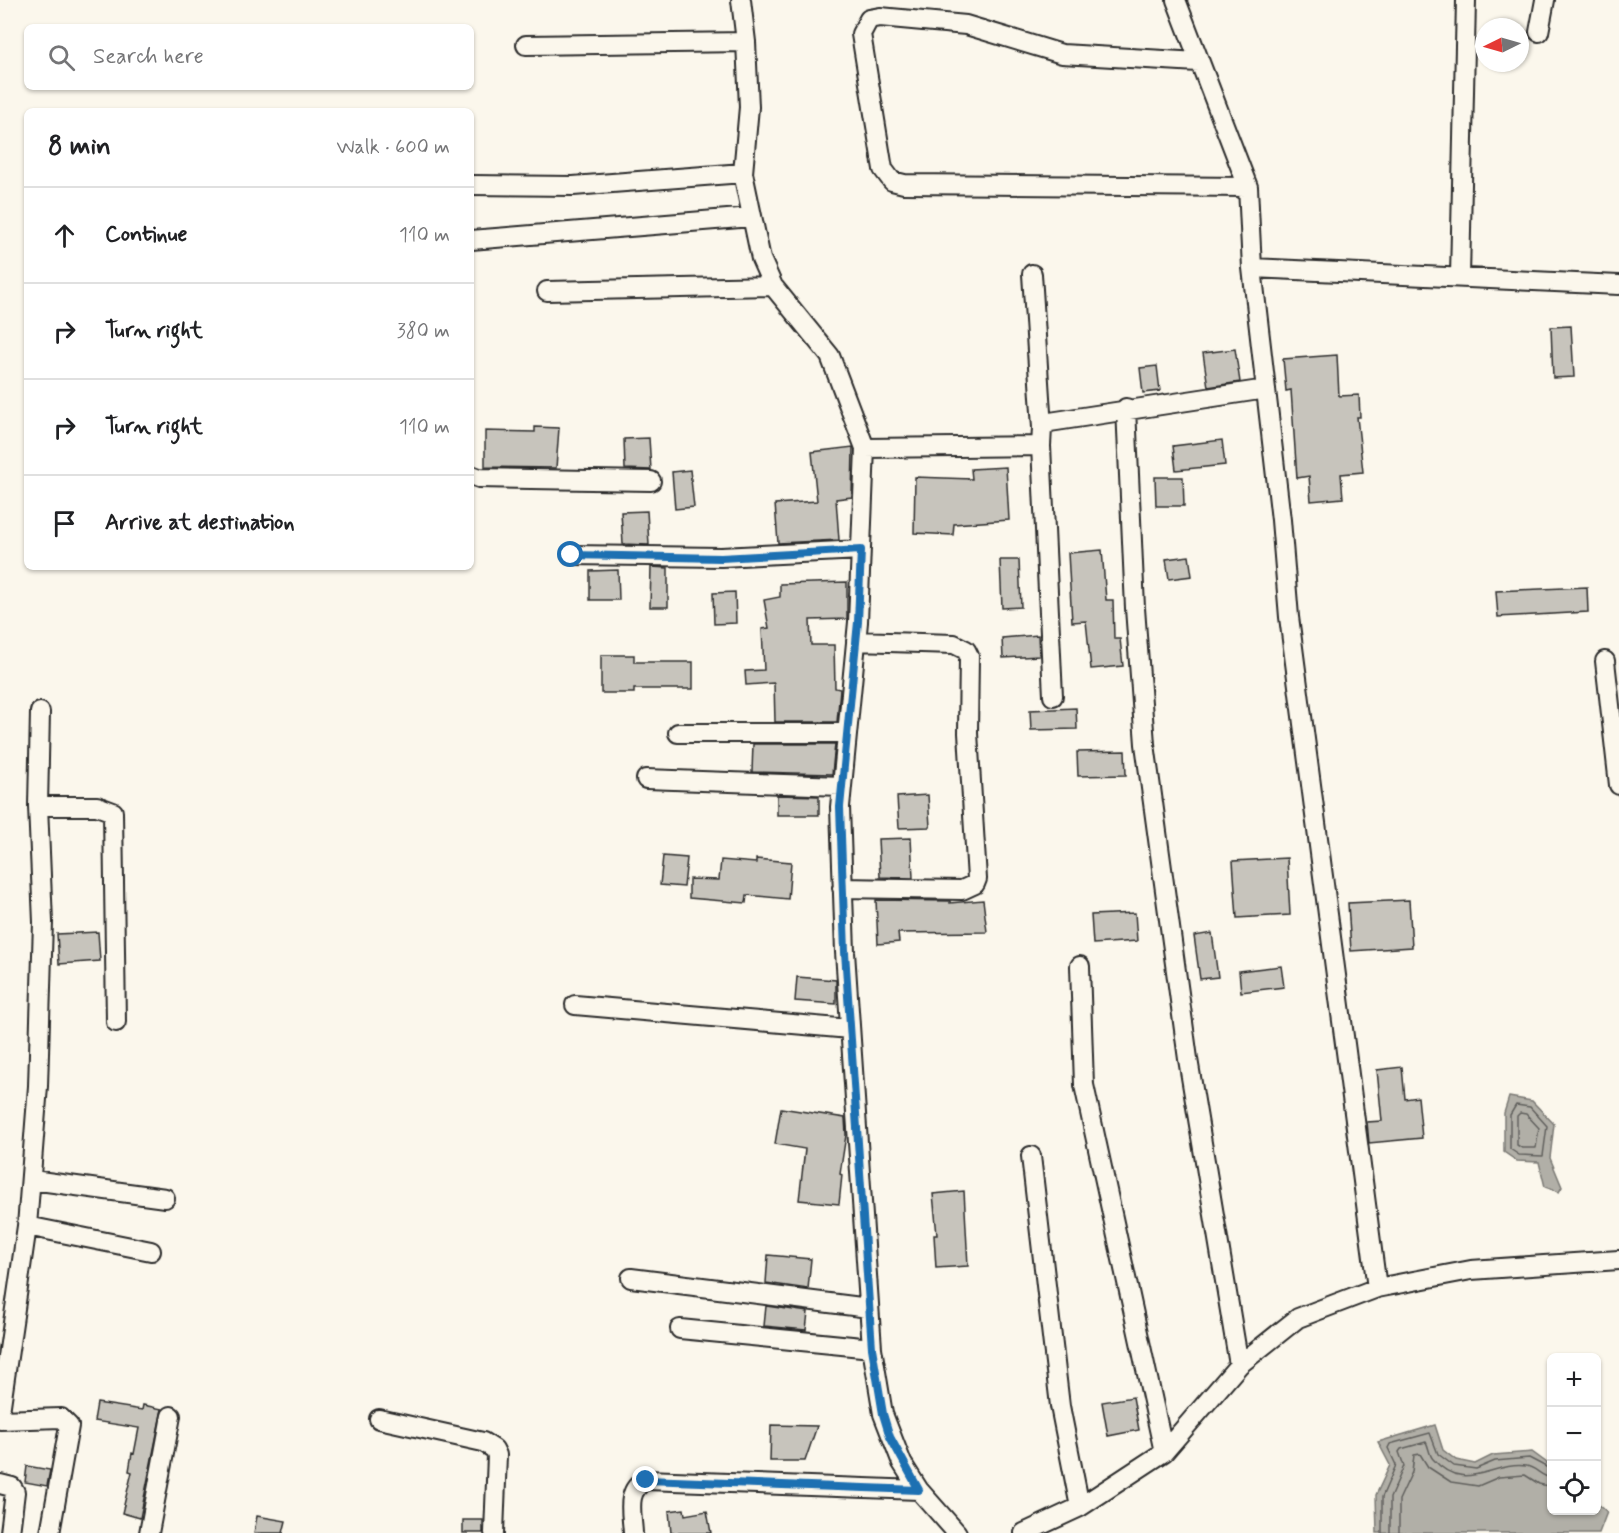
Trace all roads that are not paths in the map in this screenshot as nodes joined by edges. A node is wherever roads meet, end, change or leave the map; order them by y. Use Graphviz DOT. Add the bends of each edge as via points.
graph roads {
  1 [pos="741,0"];
  2 [pos="1176,0"];
  3 [pos="1466,0"];
  4 [pos="1545,0"];
  5 [pos="1539,32"];
  6 [pos="746,42"];
  7 [pos="526,45"];
  8 [pos="1198,62"];
  9 [pos="743,173"];
  10 [pos="474,185"];
  11 [pos="1248,187"];
  12 [pos="752,217"];
  13 [pos="474,240"];
  14 [pos="1252,268"];
  15 [pos="1032,274"];
  16 [pos="1460,277"];
  17 [pos="1619,285"];
  18 [pos="773,286"];
  19 [pos="547,291"];
  20 [pos="1266,389"];
  21 [pos="1126,408"];
  22 [pos="1041,437"];
  23 [pos="865,448"];
  24 [pos="474,476"];
  25 [pos="651,481"];
  26 [pos="861,550"];
  27 [pos="571,555"];
  28 [pos="856,640"];
  29 [pos="1605,661"];
  30 [pos="1053,696"];
  31 [pos="39,712"];
  32 [pos="678,733"];
  33 [pos="846,733"];
  34 [pos="646,779"];
  35 [pos="1619,785"];
  36 [pos="842,786"];
  37 [pos="38,806"];
  38 [pos="842,888"];
  39 [pos="1080,966"];
  40 [pos="575,1005"];
  41 [pos="116,1022"];
  42 [pos="850,1029"];
  43 [pos="1031,1156"];
  44 [pos="32,1180"];
  45 [pos="165,1198"];
  46 [pos="27,1226"];
  47 [pos="151,1251"];
  48 [pos="1619,1260"];
  49 [pos="631,1278"];
  50 [pos="1377,1288"];
  51 [pos="869,1308"];
  52 [pos="680,1329"];
  53 [pos="872,1348"];
  54 [pos="1239,1365"];
  55 [pos="0,1412"];
  56 [pos="171,1416"];
  57 [pos="379,1419"];
  58 [pos="0,1420"];
  59 [pos="1164,1452"];
  60 [pos="0,1484"];
  61 [pos="919,1490"];
  62 [pos="1080,1507"];
  63 [pos="953,1532"];
  64 [pos="10,1533"];
  65 [pos="50,1533"];
  66 [pos="149,1533"];
  67 [pos="494,1533"];
  68 [pos="633,1533"];
  69 [pos="1024,1533"];
  1 -- 6 [label="street"];
  2 -- 8 [label="street"];
  3 -- 16 [label="street"];
  4 -- 5 [label="street"];
  6 -- 7 [label="street"];
  6 -- 9 [label="street" via="749,107"];
  8 -- 11 [label="street"];
  8 -- 11 [label="street" via="1062,54 966,25 880,17 869,19 861,34 884,169 892,181"];
  9 -- 10 [label="street" via="573,186"];
  9 -- 12 [label="street"];
  11 -- 14 [label="street"];
  12 -- 13 [label="street"];
  12 -- 18 [label="street" via="761,259"];
  14 -- 16 [label="street"];
  14 -- 20 [label="street"];
  15 -- 22 [label="street"];
  16 -- 17 [label="street"];
  18 -- 19 [label="street"];
  18 -- 23 [label="street" via="830,356"];
  20 -- 21 [label="street"];
  20 -- 50 [label="street" via="1295,662"];
  21 -- 22 [label="street" via="1050,422"];
  21 -- 54 [label="street" via="1145,744 1186,1048"];
  22 -- 23 [label="street"];
  22 -- 30 [label="street"];
  23 -- 26 [label="street"];
  24 -- 25 [label="street"];
  26 -- 27 [label="street" via="721,558"];
  26 -- 28 [label="street"];
  28 -- 33 [label="street"];
  28 -- 38 [label="street" via="954,644 966,650 977,879 962,890"];
  29 -- 35 [label="street"];
  31 -- 37 [label="street"];
  32 -- 33 [label="street"];
  33 -- 36 [label="street"];
  34 -- 36 [label="street"];
  36 -- 38 [label="street"];
  37 -- 41 [label="street" via="97,806 113,812"];
  37 -- 44 [label="street" via="43,922"];
  38 -- 42 [label="street"];
  39 -- 59 [label="street" via="1084,1085"];
  40 -- 42 [label="street"];
  42 -- 51 [label="street"];
  43 -- 62 [label="street" via="1060,1406"];
  44 -- 45 [label="street"];
  44 -- 46 [label="street"];
  46 -- 47 [label="street"];
  46 -- 55 [label="street"];
  48 -- 50 [label="street" via="1471,1270"];
  49 -- 51 [label="street"];
  50 -- 54 [label="street" via="1298,1318"];
  51 -- 53 [label="street"];
  52 -- 53 [label="street"];
  53 -- 61 [label="street" via="890,1437"];
  54 -- 59 [label="street"];
  56 -- 66 [label="street"];
  57 -- 67 [label="street" via="483,1442 495,1449"];
  58 -- 65 [label="street" via="61,1418 69,1426"];
  59 -- 62 [label="street"];
  60 -- 64 [label="street" via="15,1492"];
  61 -- 63 [label="street"];
  61 -- 68 [label="street" via="646,1480 636,1485 632,1493"];
  62 -- 69 [label="street"];
}
